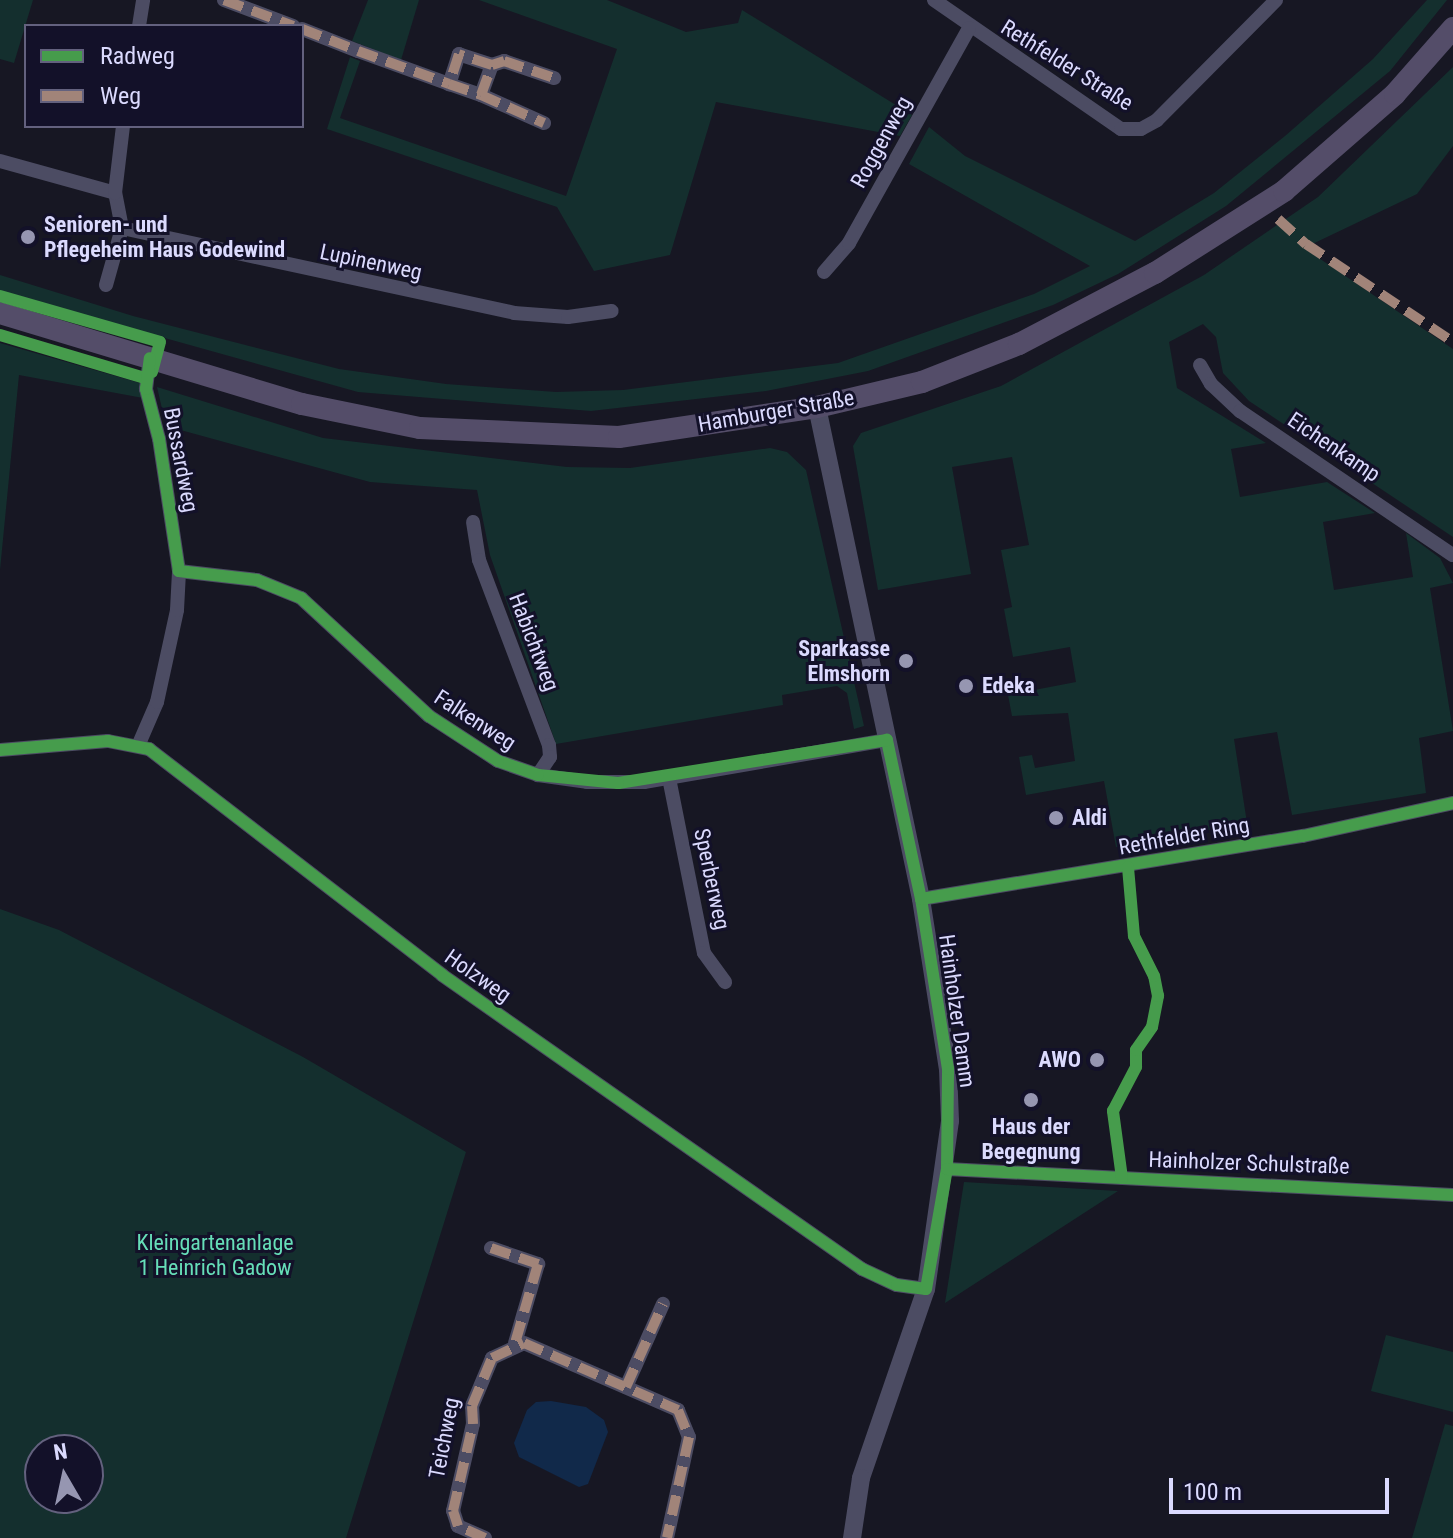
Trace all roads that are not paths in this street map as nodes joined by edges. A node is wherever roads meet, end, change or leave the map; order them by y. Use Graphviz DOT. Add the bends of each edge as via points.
graph roads {
  1 [pos="143,0"];
  2 [pos="224,0"];
  3 [pos="934,0"];
  4 [pos="1272,1"];
  5 [pos="139,24"];
  6 [pos="288,24"];
  7 [pos="969,28"];
  8 [pos="1453,28"];
  9 [pos="304,30"];
  10 [pos="492,65"];
  11 [pos="554,78"];
  12 [pos="449,84"];
  13 [pos="481,95"];
  14 [pos="544,123"];
  15 [pos="123,128"];
  16 [pos="0,161"];
  17 [pos="115,193"];
  18 [pos="122,228"];
  19 [pos="824,272"];
  20 [pos="106,285"];
  21 [pos="612,311"];
  22 [pos="0,313"];
  23 [pos="150,358"];
  24 [pos="1200,365"];
  25 [pos="817,407"];
  26 [pos="473,522"];
  27 [pos="1453,555"];
  28 [pos="179,571"];
  29 [pos="887,740"];
  30 [pos="138,746"];
  31 [pos="0,750"];
  32 [pos="538,775"];
  33 [pos="669,778"];
  34 [pos="1453,803"];
  35 [pos="921,899"];
  36 [pos="725,982"];
  37 [pos="947,1169"];
  38 [pos="1453,1195"];
  39 [pos="491,1248"];
  40 [pos="926,1289"];
  41 [pos="663,1304"];
  42 [pos="515,1343"];
  43 [pos="626,1387"];
  44 [pos="485,1538"];
  45 [pos="667,1538"];
  46 [pos="852,1538"];
  1 -- 5 [label="street"];
  2 -- 6 [label="street"];
  3 -- 7 [label="street, Rethfelder Straße"];
  4 -- 7 [label="street, Rethfelder Straße" via="1157,120 1141,129 1121,129"];
  7 -- 19 [label="street, Roggenweg" via="849,243"];
  8 -- 25 [label="main road, Hamburger Straße" via="1395,94 1284,191 1155,273 977,361 922,382"];
  9 -- 12 [label="street"];
  10 -- 11 [label="street" via="504,61"];
  10 -- 12 [label="street" via="459,54"];
  10 -- 13 [label="street"];
  12 -- 13 [label="street"];
  13 -- 14 [label="street"];
  15 -- 17 [label="street"];
  16 -- 17 [label="street"];
  17 -- 18 [label="street"];
  18 -- 20 [label="street"];
  18 -- 21 [label="street, Lupinenweg" via="514,313 568,317"];
  22 -- 23 [label="main road, Hamburger Straße"];
  23 -- 25 [label="main road, Hamburger Straße" via="367,420 530,437 619,437"];
  23 -- 28 [label="street, Bussardweg" via="146,389"];
  24 -- 27 [label="street, Eichenkamp" via="1211,384 1240,411"];
  25 -- 29 [label="street, Hainholzer Damm"];
  26 -- 32 [label="street, Habichtweg" via="479,560 549,745 550,757"];
  28 -- 30 [label="street, Bussardweg" via="177,610 157,702"];
  28 -- 32 [label="street, Falkenweg" via="257,580 301,598 429,716 498,761"];
  29 -- 33 [label="street, Falkenweg"];
  29 -- 35 [label="street, Hainholzer Damm"];
  30 -- 31 [label="street, Holzweg" via="108,741"];
  30 -- 40 [label="street, Holzweg" via="184,772 442,975 862,1269 897,1285"];
  32 -- 33 [label="street, Falkenweg" via="618,783"];
  33 -- 36 [label="street, Sperberweg" via="704,953"];
  34 -- 35 [label="street, Rethfelder Ring" via="1303,836"];
  35 -- 37 [label="street, Hainholzer Damm" via="948,1069"];
  37 -- 38 [label="street, Hainholzer Schulstraße"];
  37 -- 40 [label="street, Hainholzer Damm"];
  39 -- 42 [label="street" via="538,1264"];
  40 -- 46 [label="street, Hainholzer Damm" via="861,1478"];
  41 -- 43 [label="street"];
  42 -- 43 [label="street"];
  42 -- 44 [label="street, Teichweg" via="492,1358 480,1378 454,1499 458,1526"];
  43 -- 45 [label="street" via="665,1401 689,1428"];
}
